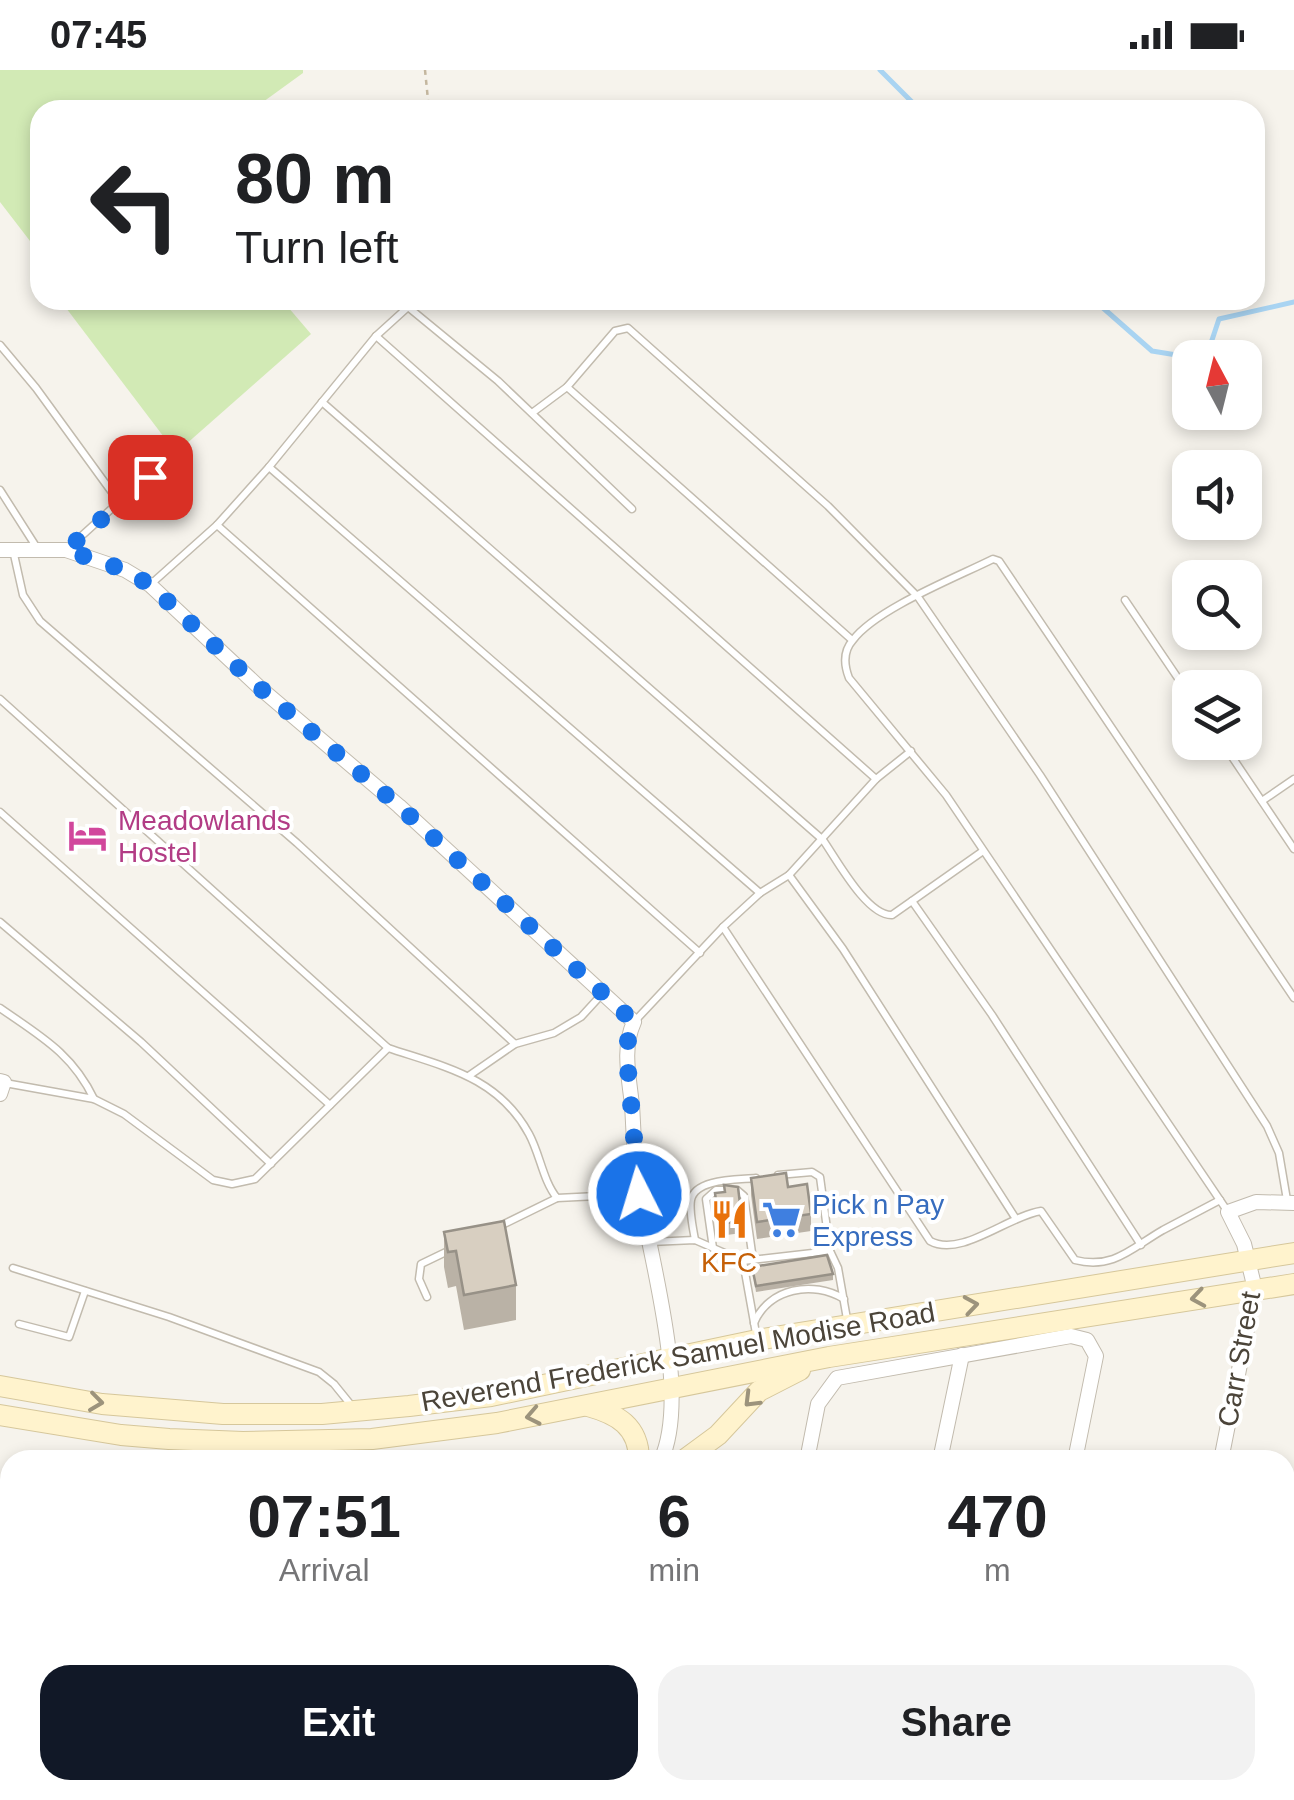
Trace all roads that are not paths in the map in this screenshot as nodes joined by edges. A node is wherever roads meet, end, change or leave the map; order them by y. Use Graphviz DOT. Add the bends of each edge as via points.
graph roads {
  1 [pos="406,310"];
  2 [pos="410,310"];
  3 [pos="376,336"];
  4 [pos="0,345"];
  5 [pos="567,387"];
  6 [pos="322,402"];
  7 [pos="532,413"];
  8 [pos="172,459"];
  9 [pos="270,467"];
  10 [pos="137,468"];
  11 [pos="0,490"];
  12 [pos="128,494"];
  13 [pos="120,502"];
  14 [pos="632,509"];
  15 [pos="216,525"];
  16 [pos="6,549"];
  17 [pos="38,549"];
  18 [pos="66,550"];
  19 [pos="150,585"];
  20 [pos="918,597"];
  21 [pos="1125,600"];
  22 [pos="852,640"];
  23 [pos="1172,670"];
  24 [pos="0,698"];
  25 [pos="911,751"];
  26 [pos="1234,760"];
  27 [pos="876,779"];
  28 [pos="1294,780"];
  29 [pos="1262,801"];
  30 [pos="0,812"];
  31 [pos="823,840"];
  32 [pos="1294,849"];
  33 [pos="984,851"];
  34 [pos="789,875"];
  35 [pos="760,893"];
  36 [pos="912,901"];
  37 [pos="0,922"];
  38 [pos="723,928"];
  39 [pos="700,953"];
  40 [pos="604,992"];
  41 [pos="1294,998"];
  42 [pos="0,1008"];
  43 [pos="634,1022"];
  44 [pos="514,1044"];
  45 [pos="388,1048"];
  46 [pos="470,1075"];
  47 [pos="1,1086"];
  48 [pos="94,1099"];
  49 [pos="330,1105"];
  50 [pos="271,1164"];
  51 [pos="776,1175"];
  52 [pos="758,1178"];
  53 [pos="639,1194"];
  54 [pos="557,1198"];
  55 [pos="1291,1202"];
  56 [pos="1224,1206"];
  57 [pos="1016,1219"];
  58 [pos="489,1231"];
  59 [pos="694,1240"];
  60 [pos="650,1242"];
  61 [pos="1141,1245"];
  62 [pos="455,1247"];
  63 [pos="714,1249"];
  64 [pos="830,1251"];
  65 [pos="1294,1253"];
  66 [pos="1249,1259"];
  67 [pos="753,1260"];
  68 [pos="743,1262"];
  69 [pos="14,1268"];
  70 [pos="1294,1284"];
  71 [pos="1255,1288"];
  72 [pos="85,1291"];
  73 [pos="427,1296"];
  74 [pos="844,1299"];
  75 [pos="18,1324"];
  76 [pos="848,1325"];
  77 [pos="756,1331"];
  78 [pos="962,1354"];
  79 [pos="829,1357"];
  80 [pos="668,1358"];
  81 [pos="0,1386"];
  82 [pos="671,1388"];
  83 [pos="586,1406"];
  84 [pos="355,1410"];
  85 [pos="0,1415"];
  86 [pos="638,1450"];
  87 [pos="664,1450"];
  88 [pos="698,1450"];
  89 [pos="809,1450"];
  90 [pos="942,1450"];
  91 [pos="1078,1450"];
  92 [pos="1223,1450"];
  1 -- 3 [label="lane"];
  2 -- 7 [label="lane"];
  3 -- 6 [label="lane"];
  3 -- 27 [label="lane"];
  4 -- 13 [label="lane"];
  5 -- 7 [label="lane"];
  5 -- 20 [label="lane" via="615,331 628,328 828,506"];
  5 -- 22 [label="lane"];
  6 -- 9 [label="lane"];
  6 -- 31 [label="lane"];
  7 -- 14 [label="lane"];
  8 -- 12 [label="lane"];
  9 -- 15 [label="lane"];
  9 -- 35 [label="lane"];
  10 -- 12 [label="lane" via="122,480"];
  11 -- 17 [label="lane"];
  12 -- 13 [label="lane"];
  13 -- 18 [label="lane"];
  15 -- 19 [label="lane"];
  15 -- 39 [label="lane"];
  16 -- 17 [label="street"];
  16 -- 44 [label="lane" via="40,621 296,842"];
  17 -- 18 [label="street"];
  18 -- 19 [label="street"];
  19 -- 40 [label="street"];
  20 -- 22 [label="lane"];
  20 -- 41 [label="lane" via="999,561"];
  20 -- 55 [label="lane" via="1267,1126"];
  21 -- 23 [label="lane"];
  22 -- 25 [label="lane" via="845,656 848,678"];
  24 -- 45 [label="lane"];
  25 -- 27 [label="lane"];
  25 -- 33 [label="lane"];
  26 -- 29 [label="lane"];
  27 -- 31 [label="lane"];
  28 -- 29 [label="lane"];
  29 -- 32 [label="lane"];
  30 -- 49 [label="lane"];
  31 -- 34 [label="lane"];
  31 -- 36 [label="lane" via="881,914 892,915"];
  33 -- 36 [label="lane"];
  33 -- 56 [label="lane"];
  34 -- 35 [label="lane"];
  34 -- 57 [label="lane"];
  35 -- 38 [label="lane"];
  36 -- 61 [label="lane"];
  37 -- 50 [label="lane"];
  38 -- 39 [label="lane"];
  38 -- 57 [label="lane" via="930,1241 955,1245"];
  39 -- 43 [label="lane"];
  40 -- 43 [label="street"];
  40 -- 44 [label="lane" via="554,1032"];
  42 -- 48 [label="lane" via="64,1053"];
  43 -- 53 [label="street" via="626,1047"];
  44 -- 46 [label="lane"];
  45 -- 46 [label="lane"];
  45 -- 49 [label="lane"];
  46 -- 54 [label="lane" via="518,1115"];
  47 -- 48 [label="lane"];
  48 -- 50 [label="lane" via="219,1182 248,1182"];
  49 -- 50 [label="lane"];
  51 -- 64 [label="lane" via="820,1177"];
  52 -- 59 [label="lane" via="694,1192"];
  53 -- 54 [label="lane"];
  53 -- 60 [label="street"];
  54 -- 58 [label="lane"];
  55 -- 56 [label="street"];
  56 -- 61 [label="lane"];
  56 -- 66 [label="street, Carr Street"];
  57 -- 61 [label="lane" via="1045,1213 1080,1262 1116,1259"];
  59 -- 60 [label="lane"];
  59 -- 63 [label="lane"];
  60 -- 80 [label="street"];
  62 -- 73 [label="lane" via="421,1264"];
  63 -- 67 [label="lane" via="706,1199 716,1190 736,1190 744,1196"];
  63 -- 68 [label="lane"];
  64 -- 67 [label="lane"];
  64 -- 74 [label="lane"];
  65 -- 66 [label="main road, Reverend Frederick Samuel Modise Road"];
  66 -- 71 [label="street, Carr Street"];
  76 -- 66 [label="main road, Reverend Frederick Samuel Modise Road, one-way"];
  67 -- 68 [label="lane"];
  68 -- 77 [label="lane"];
  69 -- 72 [label="lane"];
  70 -- 71 [label="main road, Reverend Frederick Samuel Modise Road"];
  71 -- 79 [label="main road, Reverend Frederick Samuel Modise Road, one-way"];
  71 -- 92 [label="street, Carr Street"];
  72 -- 75 [label="lane" via="69,1337"];
  72 -- 84 [label="lane" via="318,1372"];
  74 -- 76 [label="lane"];
  74 -- 77 [label="lane" via="826,1289 780,1294 759,1310"];
  76 -- 77 [label="main road, Reverend Frederick Samuel Modise Road"];
  77 -- 80 [label="main road, Reverend Frederick Samuel Modise Road"];
  78 -- 89 [label="street" via="837,1378 818,1404"];
  78 -- 90 [label="street"];
  78 -- 91 [label="street" via="1071,1336 1087,1340 1096,1356"];
  79 -- 82 [label="main road, Reverend Frederick Samuel Modise Road"];
  79 -- 88 [label="main road, one-way" via="767,1385"];
  80 -- 82 [label="street"];
  80 -- 84 [label="main road, Reverend Frederick Samuel Modise Road" via="490,1396"];
  81 -- 84 [label="main road, Reverend Frederick Samuel Modise Road, one-way" via="187,1412"];
  82 -- 83 [label="main road, Reverend Frederick Samuel Modise Road"];
  82 -- 87 [label="street"];
  83 -- 85 [label="main road, Reverend Frederick Samuel Modise Road, one-way" via="463,1428 305,1442 121,1435"];
  83 -- 86 [label="main road" via="625,1422"];
}
